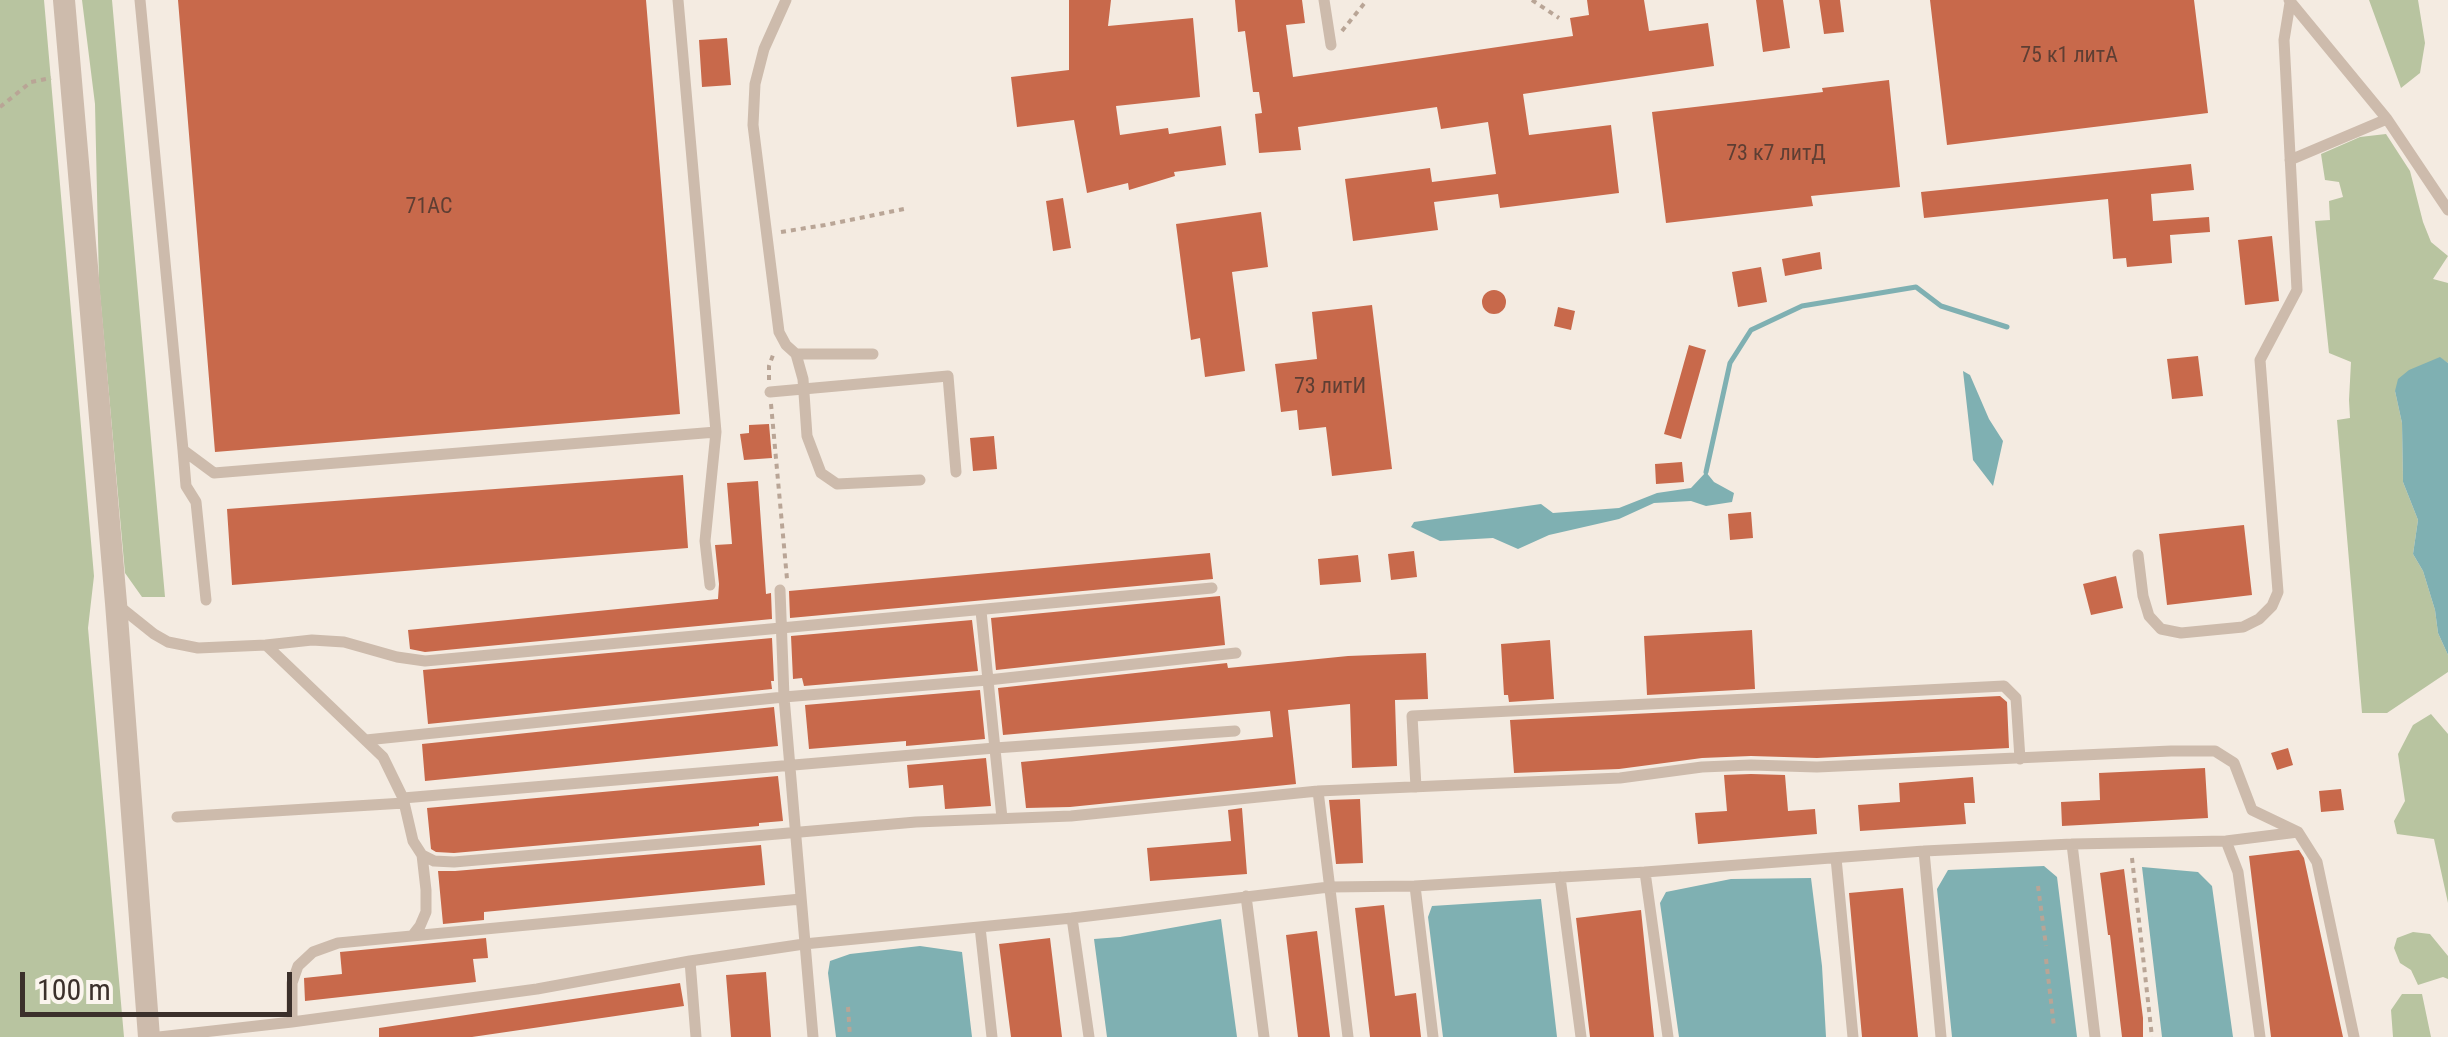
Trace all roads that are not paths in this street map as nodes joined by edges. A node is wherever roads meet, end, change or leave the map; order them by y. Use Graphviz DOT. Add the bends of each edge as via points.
graph roads {
  1 [pos="64,0"];
  2 [pos="140,0"];
  3 [pos="678,0"];
  4 [pos="786,0"];
  5 [pos="1324,0"];
  6 [pos="2289,1"];
  7 [pos="1332,45"];
  8 [pos="2387,120"];
  9 [pos="2290,160"];
  10 [pos="2448,210"];
  11 [pos="796,354"];
  12 [pos="873,354"];
  13 [pos="804,389"];
  14 [pos="770,392"];
  15 [pos="716,432"];
  16 [pos="183,450"];
  17 [pos="956,472"];
  18 [pos="920,480"];
  19 [pos="2138,555"];
  20 [pos="710,585"];
  21 [pos="1212,588"];
  22 [pos="780,590"];
  23 [pos="206,600"];
  24 [pos="116,603"];
  25 [pos="981,611"];
  26 [pos="783,628"];
  27 [pos="266,645"];
  28 [pos="1236,653"];
  29 [pos="988,680"];
  30 [pos="784,697"];
  31 [pos="1235,731"];
  32 [pos="366,740"];
  33 [pos="995,748"];
  34 [pos="2020,758"];
  35 [pos="790,766"];
  36 [pos="1416,788"];
  37 [pos="1318,790"];
  38 [pos="403,801"];
  39 [pos="177,817"];
  40 [pos="1002,818"];
  41 [pos="795,832"];
  42 [pos="2298,832"];
  43 [pos="2226,841"];
  44 [pos="2072,844"];
  45 [pos="1924,851"];
  46 [pos="422,855"];
  47 [pos="1836,858"];
  48 [pos="1645,872"];
  49 [pos="1560,877"];
  50 [pos="1416,886"];
  51 [pos="1328,887"];
  52 [pos="1246,896"];
  53 [pos="801,899"];
  54 [pos="1072,918"];
  55 [pos="980,927"];
  56 [pos="414,935"];
  57 [pos="804,944"];
  58 [pos="690,961"];
  59 [pos="292,1022"];
  60 [pos="149,1037"];
  61 [pos="159,1037"];
  62 [pos="696,1037"];
  63 [pos="814,1037"];
  64 [pos="992,1037"];
  65 [pos="1088,1037"];
  66 [pos="1264,1037"];
  67 [pos="1348,1037"];
  68 [pos="1433,1037"];
  69 [pos="1581,1037"];
  70 [pos="1668,1037"];
  71 [pos="1852,1037"];
  72 [pos="1940,1037"];
  73 [pos="2095,1037"];
  74 [pos="2260,1037"];
  75 [pos="2354,1037"];
  1 -- 24 [label="street"];
  2 -- 16 [label="lane"];
  3 -- 15 [label="lane"];
  4 -- 11 [label="lane" via="764,49 753,124 779,332"];
  5 -- 7 [label="lane"];
  6 -- 8 [label="lane"];
  6 -- 9 [label="lane" via="2284,40"];
  8 -- 9 [label="lane"];
  8 -- 10 [label="lane"];
  9 -- 19 [label="lane" via="2297,290 2260,360 2278,592 2272,606 2243,627 2160,629 2142,596"];
  11 -- 12 [label="lane"];
  11 -- 13 [label="lane"];
  13 -- 14 [label="lane"];
  13 -- 17 [label="lane" via="948,376"];
  13 -- 18 [label="lane" via="807,436 820,473 837,484"];
  15 -- 16 [label="lane" via="214,473"];
  15 -- 20 [label="lane" via="705,542"];
  16 -- 23 [label="lane"];
  21 -- 25 [label="lane"];
  22 -- 26 [label="lane"];
  24 -- 27 [label="lane" via="168,642 198,648"];
  24 -- 60 [label="street"];
  25 -- 26 [label="lane"];
  25 -- 29 [label="lane"];
  26 -- 27 [label="lane" via="425,660 344,642"];
  26 -- 30 [label="lane"];
  27 -- 32 [label="lane"];
  28 -- 29 [label="lane"];
  29 -- 30 [label="lane"];
  29 -- 33 [label="lane"];
  30 -- 32 [label="lane"];
  30 -- 35 [label="lane"];
  31 -- 33 [label="lane"];
  32 -- 38 [label="lane" via="384,757"];
  33 -- 35 [label="lane"];
  33 -- 40 [label="lane"];
  34 -- 36 [label="lane" via="1702,767"];
  34 -- 36 [label="lane" via="2016,698 2004,686 1412,716"];
  34 -- 42 [label="lane" via="2215,751 2234,763 2252,810"];
  35 -- 38 [label="lane"];
  35 -- 41 [label="lane"];
  36 -- 37 [label="lane"];
  37 -- 40 [label="lane"];
  37 -- 51 [label="lane"];
  38 -- 39 [label="lane"];
  38 -- 46 [label="lane"];
  40 -- 41 [label="lane"];
  41 -- 46 [label="lane" via="454,862"];
  41 -- 53 [label="lane"];
  42 -- 43 [label="lane"];
  42 -- 75 [label="lane" via="2318,862"];
  43 -- 44 [label="lane"];
  43 -- 74 [label="lane" via="2238,872"];
  44 -- 45 [label="lane"];
  44 -- 73 [label="lane"];
  45 -- 47 [label="lane"];
  45 -- 72 [label="lane"];
  46 -- 56 [label="lane" via="426,912"];
  47 -- 48 [label="lane"];
  47 -- 71 [label="lane"];
  48 -- 49 [label="lane"];
  48 -- 70 [label="lane"];
  49 -- 50 [label="lane"];
  49 -- 69 [label="lane"];
  50 -- 51 [label="lane"];
  50 -- 68 [label="lane"];
  51 -- 52 [label="lane"];
  51 -- 67 [label="lane"];
  52 -- 54 [label="lane"];
  52 -- 66 [label="lane"];
  53 -- 56 [label="lane"];
  53 -- 57 [label="lane"];
  54 -- 55 [label="lane"];
  54 -- 65 [label="lane"];
  55 -- 57 [label="lane"];
  55 -- 64 [label="lane"];
  56 -- 59 [label="lane" via="313,952 292,983"];
  57 -- 58 [label="lane"];
  57 -- 63 [label="lane"];
  58 -- 59 [label="lane"];
  58 -- 62 [label="lane"];
  59 -- 61 [label="lane"];
}
